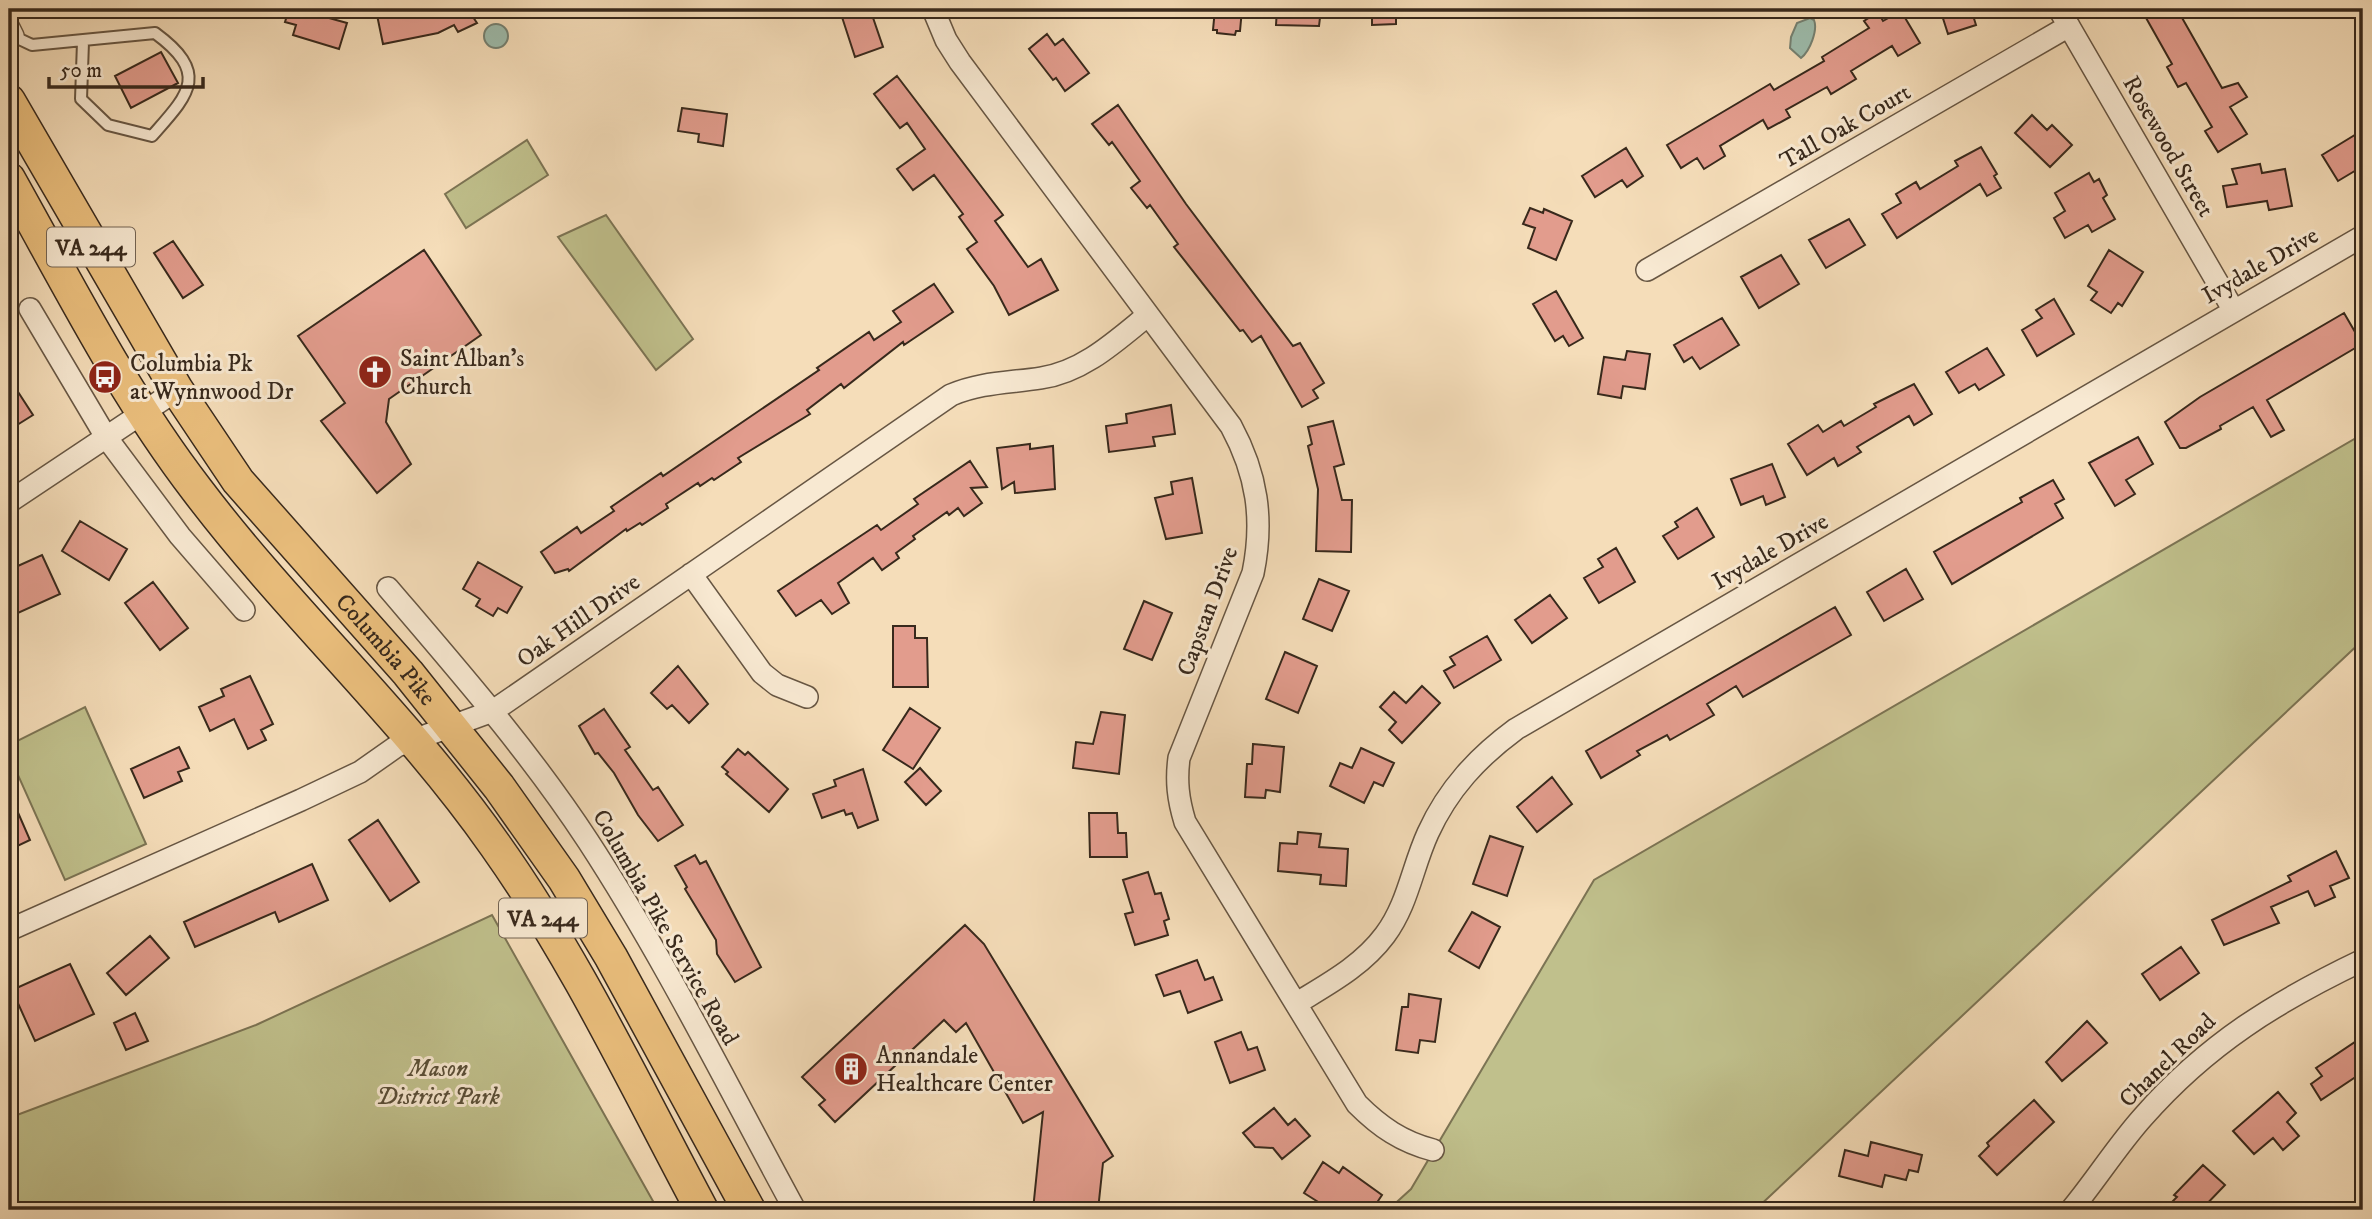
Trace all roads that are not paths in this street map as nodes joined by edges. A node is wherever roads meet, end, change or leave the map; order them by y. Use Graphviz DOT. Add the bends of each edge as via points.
graph roads {
  1 [pos="933,9"];
  2 [pos="2064,17"];
  3 [pos="11,32"];
  4 [pos="83,42"];
  5 [pos="9,101"];
  6 [pos="9,179"];
  7 [pos="2363,236"];
  8 [pos="1647,270"];
  9 [pos="30,309"];
  10 [pos="2234,310"];
  11 [pos="1148,315"];
  12 [pos="177,390"];
  13 [pos="143,412"];
  14 [pos="106,437"];
  15 [pos="9,502"];
  16 [pos="691,574"];
  17 [pos="388,588"];
  18 [pos="244,610"];
  19 [pos="807,697"];
  20 [pos="493,711"];
  21 [pos="450,727"];
  22 [pos="412,739"];
  23 [pos="9,930"];
  24 [pos="2363,960"];
  25 [pos="1297,1003"];
  26 [pos="1433,1150"];
  27 [pos="685,1178"];
  28 [pos="693,1210"];
  29 [pos="702,1210"];
  30 [pos="748,1210"];
  31 [pos="795,1210"];
  32 [pos="2071,1210"];
  1 -- 11 [label="street, Capstan Drive" via="960,62"];
  2 -- 8 [label="street, Tall Oak Court"];
  2 -- 10 [label="street, Rosewood Street"];
  3 -- 4 [label="lane" via="33,45"];
  4 -- 4 [label="lane" via="155,33 175,48 189,74 187,95 152,136 108,125 81,99"];
  5 -- 12 [label="main road, Columbia Pike / VA 244"];
  6 -- 13 [label="main road, Columbia Pike / VA 244"];
  7 -- 10 [label="street, Ivydale Drive"];
  9 -- 14 [label="street"];
  10 -- 25 [label="street, Ivydale Drive" via="1516,729 1465,774 1444,803 1428,834 1408,896 1384,936 1362,960"];
  11 -- 16 [label="street, Oak Hill Drive" via="1098,354 1066,371 973,385 951,395"];
  11 -- 25 [label="street, Capstan Drive" via="1245,451 1260,516 1253,572 1180,758 1178,801 1185,822"];
  12 -- 13 [label="street"];
  12 -- 21 [label="main road, Columbia Pike / VA 244" via="238,481"];
  13 -- 14 [label="street"];
  13 -- 22 [label="main road, Columbia Pike / VA 244" via="241,546"];
  14 -- 15 [label="street"];
  14 -- 18 [label="street" via="180,536"];
  16 -- 19 [label="street" via="762,673 777,685"];
  16 -- 20 [label="street, Oak Hill Drive"];
  17 -- 20 [label="street, Columbia Pike Service Road"];
  20 -- 21 [label="street, Oak Hill Drive"];
  20 -- 31 [label="street, Columbia Pike Service Road" via="532,760 628,904"];
  21 -- 22 [label="street, Oak Hill Drive"];
  21 -- 30 [label="main road, Columbia Pike / VA 244" via="564,879"];
  22 -- 23 [label="street, Oak Hill Drive" via="360,772 301,800"];
  22 -- 27 [label="main road, Columbia Pike / VA 244" via="494,843 544,919"];
  24 -- 32 [label="street, Chanel Road" via="2302,989 2209,1051 2141,1118"];
  25 -- 26 [label="street, Capstan Drive" via="1357,1104 1396,1137"];
  27 -- 28 [label="main road"];
  27 -- 29 [label="main road, Columbia Pike / VA 244"];
}
